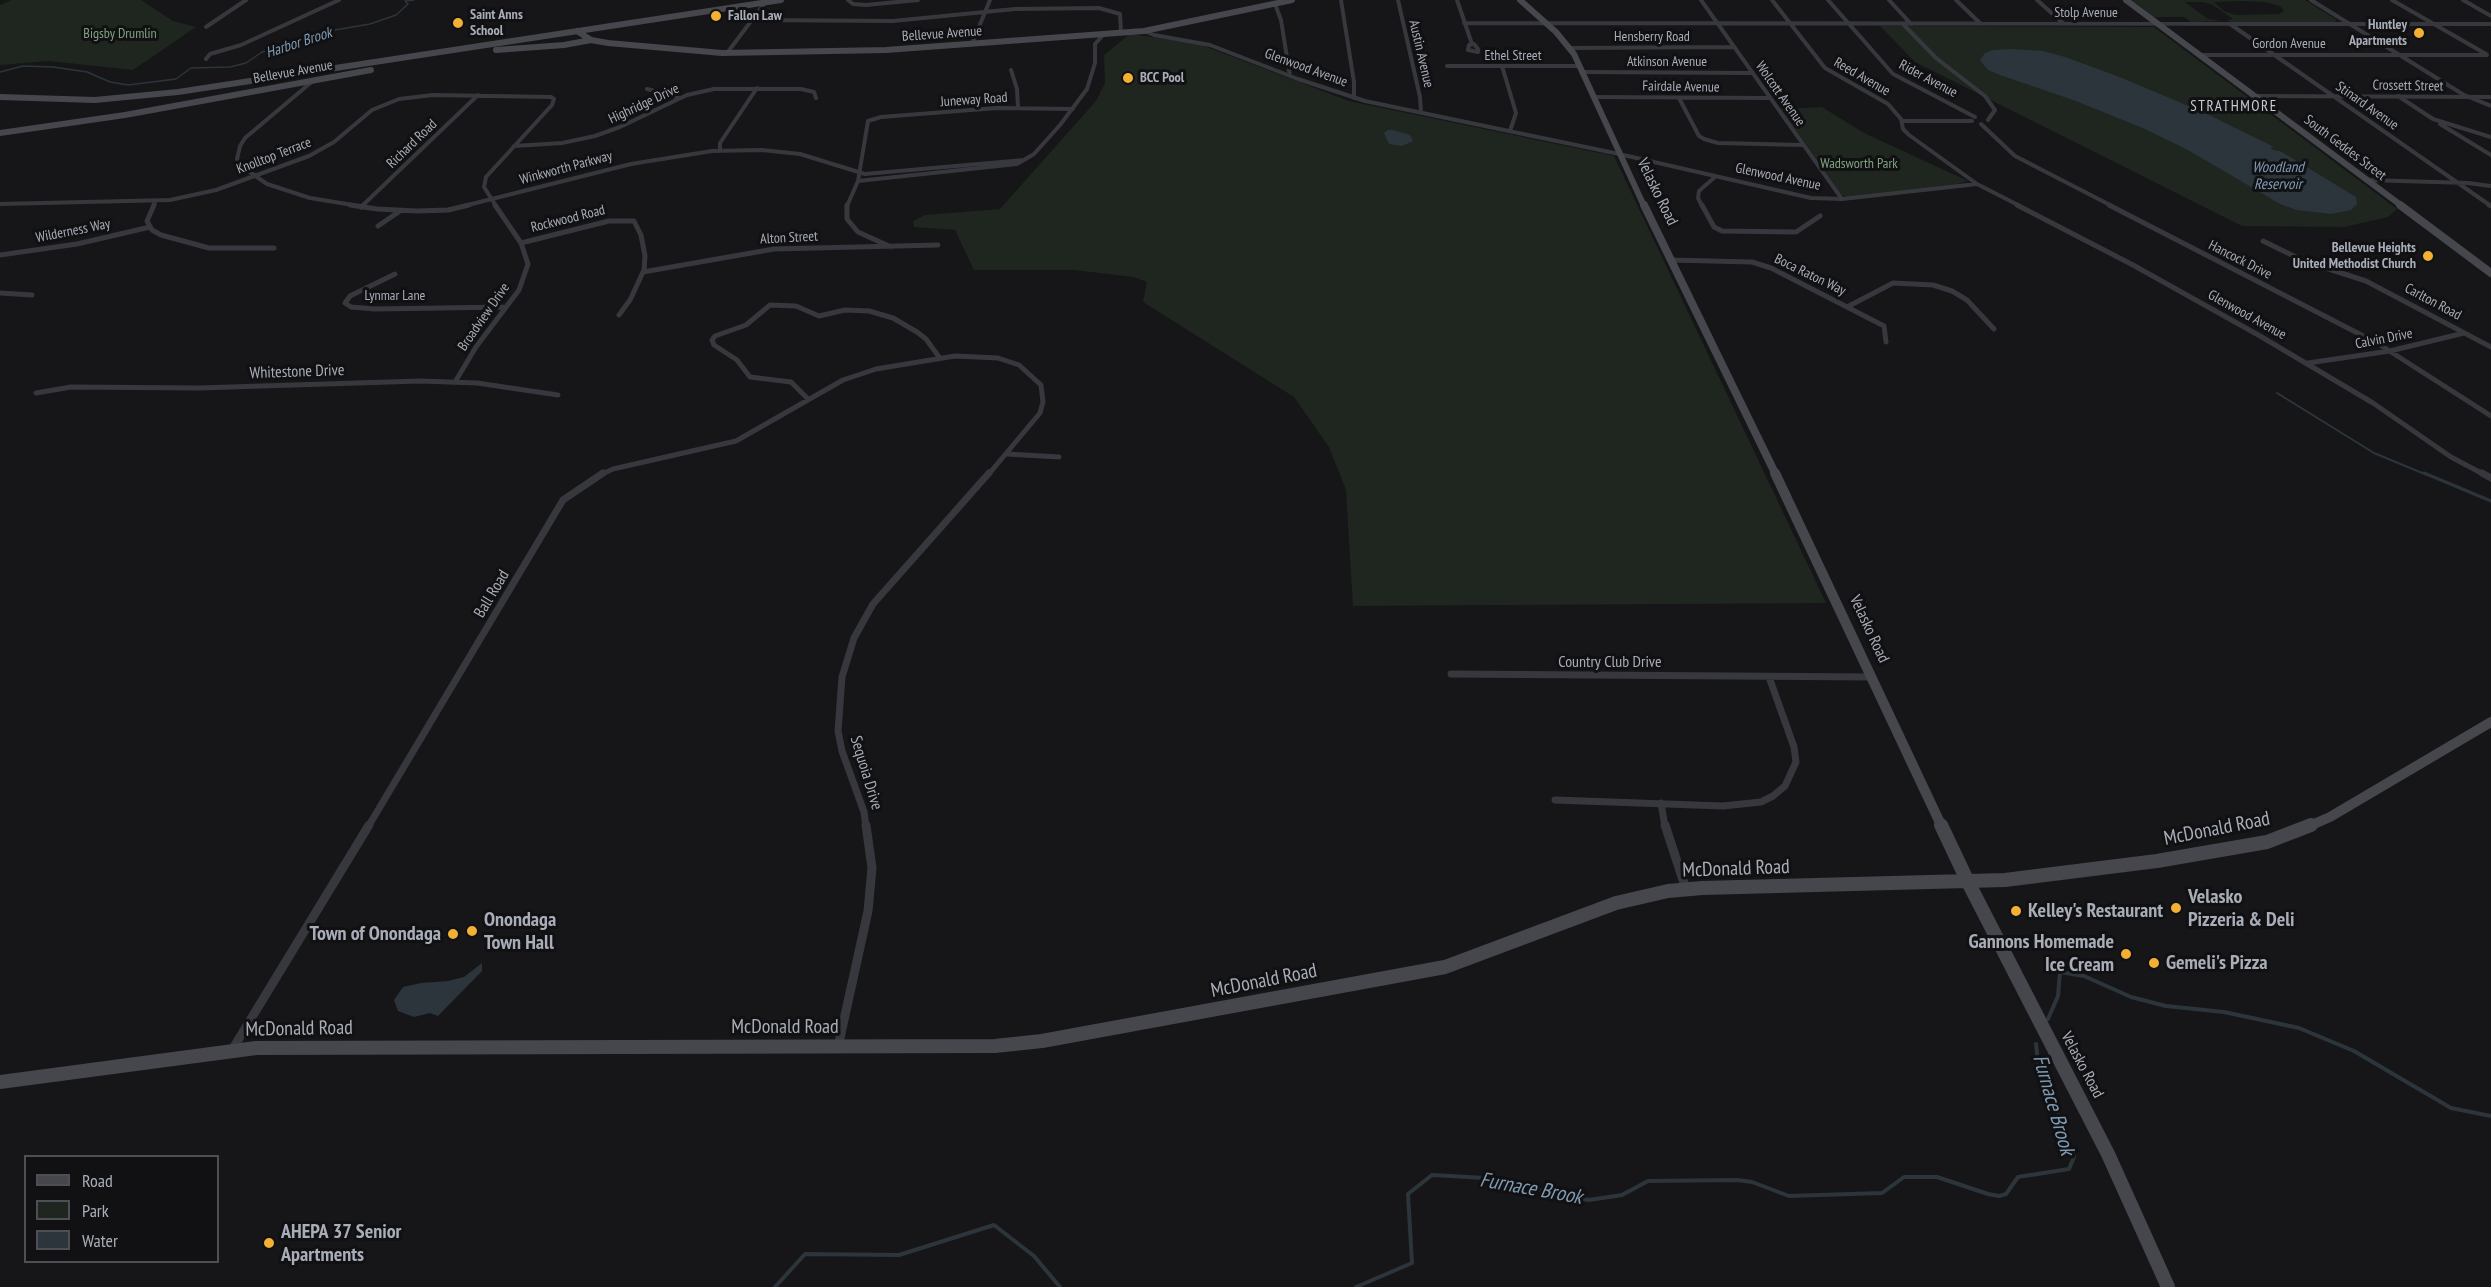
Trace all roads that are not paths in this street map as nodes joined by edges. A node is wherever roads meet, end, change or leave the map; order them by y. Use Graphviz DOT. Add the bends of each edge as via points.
graph roads {
  1 [pos="246,0"];
  2 [pos="339,0"];
  3 [pos="781,0"];
  4 [pos="848,0"];
  5 [pos="918,0"];
  6 [pos="990,0"];
  7 [pos="1292,0"];
  8 [pos="1341,0"];
  9 [pos="1398,0"];
  10 [pos="1457,0"];
  11 [pos="1521,0"];
  12 [pos="1701,0"];
  13 [pos="1772,0"];
  14 [pos="1828,0"];
  15 [pos="1889,0"];
  16 [pos="1956,0"];
  17 [pos="2037,0"];
  18 [pos="2126,0"];
  19 [pos="2312,0"];
  20 [pos="2392,0"];
  21 [pos="2463,0"];
  22 [pos="766,1"];
  23 [pos="1275,3"];
  24 [pos="985,12"];
  25 [pos="2491,16"];
  26 [pos="752,20"];
  27 [pos="1547,22"];
  28 [pos="1464,23"];
  29 [pos="1718,23"];
  30 [pos="1790,23"];
  31 [pos="1848,24"];
  32 [pos="1903,24"];
  33 [pos="1911,24"];
  34 [pos="1981,24"];
  35 [pos="2064,24"];
  36 [pos="2158,24"];
  37 [pos="2230,24"];
  38 [pos="2351,24"];
  39 [pos="2433,24"];
  40 [pos="2491,24"];
  41 [pos="206,27"];
  42 [pos="577,31"];
  43 [pos="1144,31"];
  44 [pos="1121,32"];
  45 [pos="1105,33"];
  46 [pos="591,40"];
  47 [pos="972,44"];
  48 [pos="1472,44"];
  49 [pos="1734,47"];
  50 [pos="1570,48"];
  51 [pos="727,53"];
  52 [pos="2199,55"];
  53 [pos="2275,55"];
  54 [pos="2399,55"];
  55 [pos="2489,56"];
  56 [pos="206,59"];
  57 [pos="1448,66"];
  58 [pos="1502,66"];
  59 [pos="1580,69"];
  60 [pos="1011,70"];
  61 [pos="1751,73"];
  62 [pos="1290,76"];
  63 [pos="314,80"];
  64 [pos="756,88"];
  65 [pos="646,89"];
  66 [pos="478,95"];
  67 [pos="542,96"];
  68 [pos="1593,96"];
  69 [pos="2254,96"];
  70 [pos="2334,96"];
  71 [pos="2398,96"];
  72 [pos="0,97"];
  73 [pos="2468,97"];
  74 [pos="2491,97"];
  75 [pos="680,98"];
  76 [pos="816,98"];
  77 [pos="1354,98"];
  78 [pos="1679,98"];
  79 [pos="1769,98"];
  80 [pos="2491,106"];
  81 [pos="1018,108"];
  82 [pos="1073,109"];
  83 [pos="1421,112"];
  84 [pos="1974,119"];
  85 [pos="2433,119"];
  86 [pos="1988,120"];
  87 [pos="1902,121"];
  88 [pos="1981,124"];
  89 [pos="2444,126"];
  90 [pos="1510,130"];
  91 [pos="0,133"];
  92 [pos="2491,137"];
  93 [pos="1803,145"];
  94 [pos="514,146"];
  95 [pos="720,150"];
  96 [pos="1619,154"];
  97 [pos="2491,155"];
  98 [pos="1024,160"];
  99 [pos="2491,161"];
  100 [pos="859,174"];
  101 [pos="253,176"];
  102 [pos="1716,176"];
  103 [pos="2367,180"];
  104 [pos="858,181"];
  105 [pos="2458,182"];
  106 [pos="1977,184"];
  107 [pos="2491,186"];
  108 [pos="492,200"];
  109 [pos="1842,200"];
  110 [pos="155,202"];
  111 [pos="0,204"];
  112 [pos="2491,206"];
  113 [pos="361,207"];
  114 [pos="400,211"];
  115 [pos="1820,216"];
  116 [pos="378,226"];
  117 [pos="150,227"];
  118 [pos="866,237"];
  119 [pos="2263,241"];
  120 [pos="521,243"];
  121 [pos="938,245"];
  122 [pos="856,247"];
  123 [pos="891,247"];
  124 [pos="274,249"];
  125 [pos="0,255"];
  126 [pos="1670,260"];
  127 [pos="643,272"];
  128 [pos="2491,273"];
  129 [pos="395,274"];
  130 [pos="0,292"];
  131 [pos="32,295"];
  132 [pos="506,307"];
  133 [pos="1847,307"];
  134 [pos="620,315"];
  135 [pos="1994,329"];
  136 [pos="2464,333"];
  137 [pos="1886,342"];
  138 [pos="2491,346"];
  139 [pos="2390,351"];
  140 [pos="939,357"];
  141 [pos="2307,363"];
  142 [pos="455,382"];
  143 [pos="36,393"];
  144 [pos="558,395"];
  145 [pos="808,399"];
  146 [pos="2483,411"];
  147 [pos="2491,411"];
  148 [pos="2491,416"];
  149 [pos="1007,454"];
  150 [pos="1059,457"];
  151 [pos="2491,478"];
  152 [pos="1451,674"];
  153 [pos="1769,677"];
  154 [pos="1871,677"];
  155 [pos="2491,722"];
  156 [pos="1555,800"];
  157 [pos="1661,803"];
  158 [pos="1968,882"];
  159 [pos="1686,889"];
  160 [pos="838,1047"];
  161 [pos="232,1050"];
  162 [pos="0,1082"];
  163 [pos="2168,1287"];
  1 -- 41 [label="street"];
  2 -- 56 [label="street"];
  3 -- 22 [label="street"];
  4 -- 5 [label="street" via="858,4"];
  6 -- 24 [label="street"];
  7 -- 23 [label="street, Bellevue Avenue"];
  8 -- 77 [label="street"];
  9 -- 83 [label="street, Austin Avenue"];
  10 -- 28 [label="street"];
  11 -- 27 [label="street, Velasko Road"];
  12 -- 29 [label="street, Wolcott Avenue"];
  13 -- 30 [label="street, Reed Avenue"];
  14 -- 31 [label="street, Rider Avenue"];
  15 -- 33 [label="street"];
  16 -- 34 [label="street"];
  17 -- 35 [label="street"];
  18 -- 36 [label="street, South Geddes Street"];
  19 -- 38 [label="street"];
  20 -- 39 [label="street"];
  21 -- 25 [label="street"];
  22 -- 26 [label="street"];
  22 -- 42 [label="street"];
  23 -- 43 [label="street, Bellevue Avenue"];
  23 -- 62 [label="street"];
  24 -- 26 [label="street" via="902,20"];
  24 -- 44 [label="street" via="1102,9 1120,14"];
  24 -- 47 [label="street"];
  26 -- 51 [label="street"];
  27 -- 28 [label="street, Stolp Avenue"];
  27 -- 29 [label="street, Stolp Avenue"];
  27 -- 50 [label="street, Velasko Road"];
  28 -- 48 [label="street"];
  29 -- 30 [label="street, Stolp Avenue"];
  29 -- 49 [label="street, Wolcott Avenue"];
  30 -- 31 [label="street, Stolp Avenue"];
  30 -- 87 [label="street, Reed Avenue" via="1830,72 1888,104"];
  31 -- 32 [label="street, Stolp Avenue"];
  31 -- 84 [label="street, Rider Avenue" via="1893,74"];
  32 -- 33 [label="street, Stolp Avenue"];
  32 -- 86 [label="street" via="1936,58 1989,102 1995,110"];
  33 -- 34 [label="street, Stolp Avenue"];
  34 -- 35 [label="street, Stolp Avenue"];
  35 -- 36 [label="street, Stolp Avenue"];
  36 -- 37 [label="street, Stolp Avenue"];
  36 -- 52 [label="street, South Geddes Street"];
  37 -- 38 [label="street, Stolp Avenue"];
  37 -- 53 [label="street, Stinard Avenue"];
  38 -- 39 [label="street, Stolp Avenue"];
  38 -- 54 [label="street"];
  39 -- 40 [label="street, Stolp Avenue"];
  39 -- 55 [label="street"];
  42 -- 46 [label="street, Bellevue Avenue"];
  42 -- 72 [label="street" via="155,95 67,100"];
  43 -- 44 [label="street, Bellevue Avenue"];
  43 -- 62 [label="street, Glenwood Avenue" via="1201,42"];
  44 -- 45 [label="street, Bellevue Avenue"];
  45 -- 47 [label="street, Bellevue Avenue"];
  45 -- 82 [label="street" via="1095,44 1091,82"];
  46 -- 51 [label="street, Bellevue Avenue"];
  46 -- 63 [label="street, Bellevue Avenue" via="451,56"];
  47 -- 51 [label="street, Bellevue Avenue"];
  49 -- 50 [label="street, Hensberry Road"];
  49 -- 61 [label="street, Wolcott Avenue"];
  50 -- 59 [label="street, Velasko Road"];
  52 -- 53 [label="street, Gordon Avenue"];
  52 -- 69 [label="street, South Geddes Street"];
  53 -- 54 [label="street, Gordon Avenue"];
  53 -- 70 [label="street, Stinard Avenue"];
  54 -- 55 [label="street, Gordon Avenue"];
  54 -- 73 [label="street"];
  57 -- 58 [label="street, Ethel Street"];
  58 -- 59 [label="street, Ethel Street"];
  58 -- 90 [label="street" via="1516,113"];
  59 -- 61 [label="street, Atkinson Avenue"];
  59 -- 68 [label="street, Velasko Road"];
  60 -- 81 [label="street"];
  61 -- 79 [label="street, Wolcott Avenue"];
  62 -- 77 [label="street, Glenwood Avenue"];
  63 -- 91 [label="street, Bellevue Avenue" via="84,122"];
  63 -- 101 [label="street" via="253,129 240,146 237,159"];
  64 -- 75 [label="street, Highridge Drive" via="714,89"];
  64 -- 76 [label="street, Highridge Drive" via="810,90"];
  64 -- 95 [label="street" via="720,143"];
  65 -- 75 [label="street"];
  66 -- 67 [label="street, Knolltop Terrace"];
  66 -- 101 [label="street, Knolltop Terrace" via="422,95 383,104 319,151"];
  66 -- 113 [label="street, Richard Road"];
  67 -- 94 [label="street, Broadview Drive" via="554,99 552,105"];
  68 -- 78 [label="street, Fairdale Avenue"];
  68 -- 96 [label="street, Velasko Road"];
  69 -- 70 [label="street, Crossett Street"];
  69 -- 103 [label="street, South Geddes Street"];
  70 -- 71 [label="street, Crossett Street"];
  70 -- 105 [label="street, Stinard Avenue"];
  71 -- 73 [label="street, Crossett Street"];
  71 -- 85 [label="street"];
  73 -- 74 [label="street, Crossett Street"];
  73 -- 80 [label="street"];
  75 -- 94 [label="street, Highridge Drive" via="595,136 556,144"];
  77 -- 83 [label="street, Glenwood Avenue"];
  78 -- 79 [label="street, Fairdale Avenue"];
  78 -- 93 [label="street" via="1704,139"];
  79 -- 93 [label="street, Wolcott Avenue"];
  81 -- 82 [label="street, Juneway Road"];
  81 -- 100 [label="street, Juneway Road" via="877,118 866,125"];
  82 -- 98 [label="street" via="1034,154"];
  83 -- 90 [label="street, Glenwood Avenue"];
  84 -- 86 [label="street"];
  84 -- 87 [label="street"];
  84 -- 88 [label="street, Hancock Drive"];
  85 -- 89 [label="street"];
  85 -- 92 [label="street"];
  86 -- 88 [label="street"];
  87 -- 106 [label="street, Reed Avenue" via="1909,135"];
  88 -- 139 [label="street, Hancock Drive" via="2004,148 2041,171"];
  89 -- 97 [label="street"];
  89 -- 99 [label="street"];
  90 -- 96 [label="street, Glenwood Avenue"];
  93 -- 109 [label="street, Wolcott Avenue"];
  94 -- 108 [label="street, Broadview Drive" via="486,177 484,187"];
  95 -- 100 [label="street, Winkworth Parkway" via="801,154"];
  95 -- 108 [label="street, Winkworth Parkway" via="631,164"];
  96 -- 102 [label="street, Glenwood Avenue"];
  96 -- 126 [label="street, Velasko Road"];
  98 -- 100 [label="street, Winkworth Parkway"];
  98 -- 104 [label="street" via="1017,164"];
  100 -- 104 [label="street"];
  101 -- 110 [label="street, Knolltop Terrace" via="209,192"];
  101 -- 113 [label="street, Winkworth Parkway" via="310,198"];
  102 -- 109 [label="street, Glenwood Avenue" via="1811,198"];
  102 -- 115 [label="street" via="1699,191 1698,198 1714,227 1722,231 1797,232"];
  103 -- 105 [label="street"];
  103 -- 128 [label="street, South Geddes Street"];
  104 -- 118 [label="street" via="846,214"];
  105 -- 107 [label="street"];
  105 -- 112 [label="street, Stinard Avenue"];
  106 -- 109 [label="street, Glenwood Avenue"];
  106 -- 141 [label="street, Glenwood Avenue" via="2133,265"];
  108 -- 114 [label="street, Winkworth Parkway" via="436,211"];
  108 -- 120 [label="street, Broadview Drive"];
  110 -- 111 [label="street, Knolltop Terrace"];
  110 -- 117 [label="street" via="148,217"];
  113 -- 114 [label="street, Winkworth Parkway"];
  114 -- 116 [label="street"];
  117 -- 124 [label="street" via="161,235 192,245"];
  117 -- 125 [label="street, Wilderness Way" via="77,244"];
  118 -- 122 [label="street"];
  118 -- 123 [label="street"];
  119 -- 136 [label="street, Carlton Road" via="2304,261 2366,281"];
  120 -- 127 [label="street, Rockwood Road" via="620,219 630,220 637,224 645,256"];
  120 -- 132 [label="street, Broadview Drive" via="528,264 526,274"];
  121 -- 123 [label="street, Alton Street"];
  122 -- 123 [label="street, Alton Street"];
  122 -- 127 [label="street, Alton Street" via="765,250"];
  126 -- 133 [label="street, Boca Raton Way" via="1752,262"];
  126 -- 154 [label="street, Velasko Road"];
  127 -- 134 [label="street"];
  129 -- 132 [label="street, Lynmar Lane" via="350,296 345,303 375,309"];
  130 -- 131 [label="street"];
  132 -- 142 [label="street, Broadview Drive"];
  133 -- 135 [label="street" via="1893,283 1933,285 1967,300"];
  133 -- 137 [label="street, Boca Raton Way" via="1884,326"];
  136 -- 138 [label="street, Carlton Road"];
  136 -- 139 [label="street, Calvin Drive"];
  139 -- 141 [label="street, Calvin Drive"];
  139 -- 146 [label="street, Hancock Drive"];
  140 -- 145 [label="street, Ball Road" via="876,369 843,380"];
  140 -- 145 [label="street" via="917,332 882,314 845,310 819,315 796,306 770,305 746,325 712,340 737,360 750,377 791,382"];
  140 -- 149 [label="street, Sequoia Drive" via="998,358 1019,366 1041,385 1040,413"];
  141 -- 151 [label="street, Glenwood Avenue" via="2451,457"];
  142 -- 143 [label="street, Whitestone Drive" via="71,387"];
  142 -- 144 [label="street, Whitestone Drive"];
  145 -- 161 [label="street, Ball Road" via="736,441 612,469 563,500"];
  146 -- 147 [label="street"];
  146 -- 148 [label="street, Hancock Drive"];
  149 -- 150 [label="street"];
  149 -- 160 [label="street, Sequoia Drive" via="873,604 854,638 846,664 838,731 864,812 872,868 868,911"];
  152 -- 153 [label="street, Country Club Drive"];
  153 -- 154 [label="street, Country Club Drive"];
  153 -- 157 [label="street" via="1794,747 1796,762 1785,786 1767,799 1743,805"];
  154 -- 158 [label="street, Velasko Road"];
  155 -- 158 [label="street, McDonald Road" via="2330,817 2267,842 2157,861"];
  156 -- 157 [label="street"];
  157 -- 159 [label="street"];
  158 -- 159 [label="street, McDonald Road"];
  158 -- 163 [label="street, Velasko Road" via="2108,1154"];
  159 -- 160 [label="street, McDonald Road" via="1616,903 1475,957 1409,974 1042,1041 995,1046"];
  160 -- 161 [label="street, McDonald Road"];
  161 -- 162 [label="street, McDonald Road"];
}
